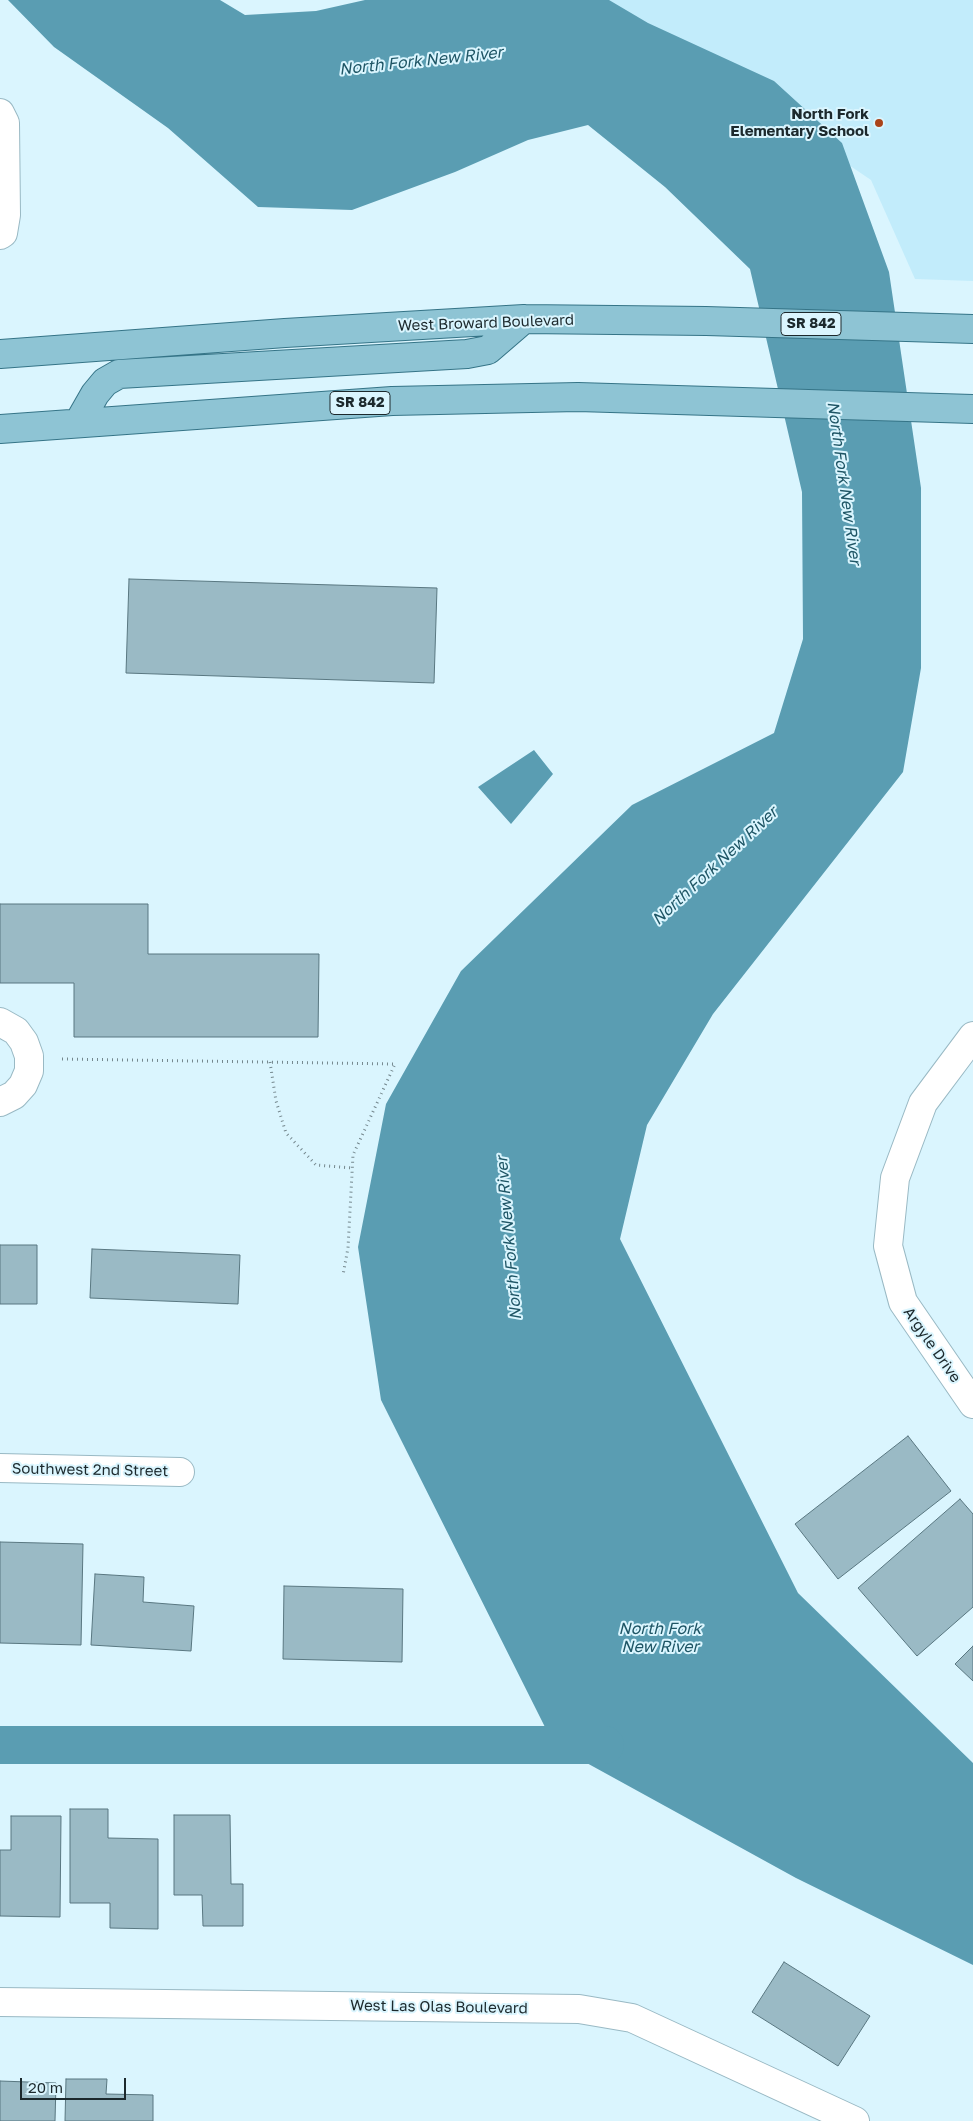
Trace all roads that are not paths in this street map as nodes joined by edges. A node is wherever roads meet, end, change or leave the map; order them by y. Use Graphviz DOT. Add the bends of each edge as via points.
graph roads {
  1 [pos="0,113"];
  2 [pos="0,235"];
  3 [pos="524,319"];
  4 [pos="973,329"];
  5 [pos="0,354"];
  6 [pos="973,409"];
  7 [pos="79,422"];
  8 [pos="0,429"];
  9 [pos="0,1022"];
  10 [pos="973,1036"];
  11 [pos="0,1102"];
  12 [pos="973,1404"];
  13 [pos="0,1468"];
  14 [pos="180,1472"];
  15 [pos="0,2002"];
  16 [pos="854,2121"];
  1 -- 2 [label="street" via="5,123 6,215"];
  3 -- 4 [label="main road, West Broward Boulevard / SR 842"];
  3 -- 5 [label="main road, West Broward Boulevard / SR 842"];
  3 -- 7 [label="main road" via="488,350 467,354 119,374 105,382"];
  6 -- 7 [label="main road, SR 842" via="578,397 392,401"];
  7 -- 8 [label="main road, SR 842"];
  9 -- 11 [label="street" via="16,1031 24,1042 29,1056 29,1071 24,1085 14,1096"];
  10 -- 12 [label="street, Argyle Drive" via="923,1103 895,1178 888,1246 903,1302"];
  13 -- 14 [label="street, Southwest 2nd Street"];
  15 -- 16 [label="street, West Las Olas Boulevard" via="579,2009 632,2018"];
}
